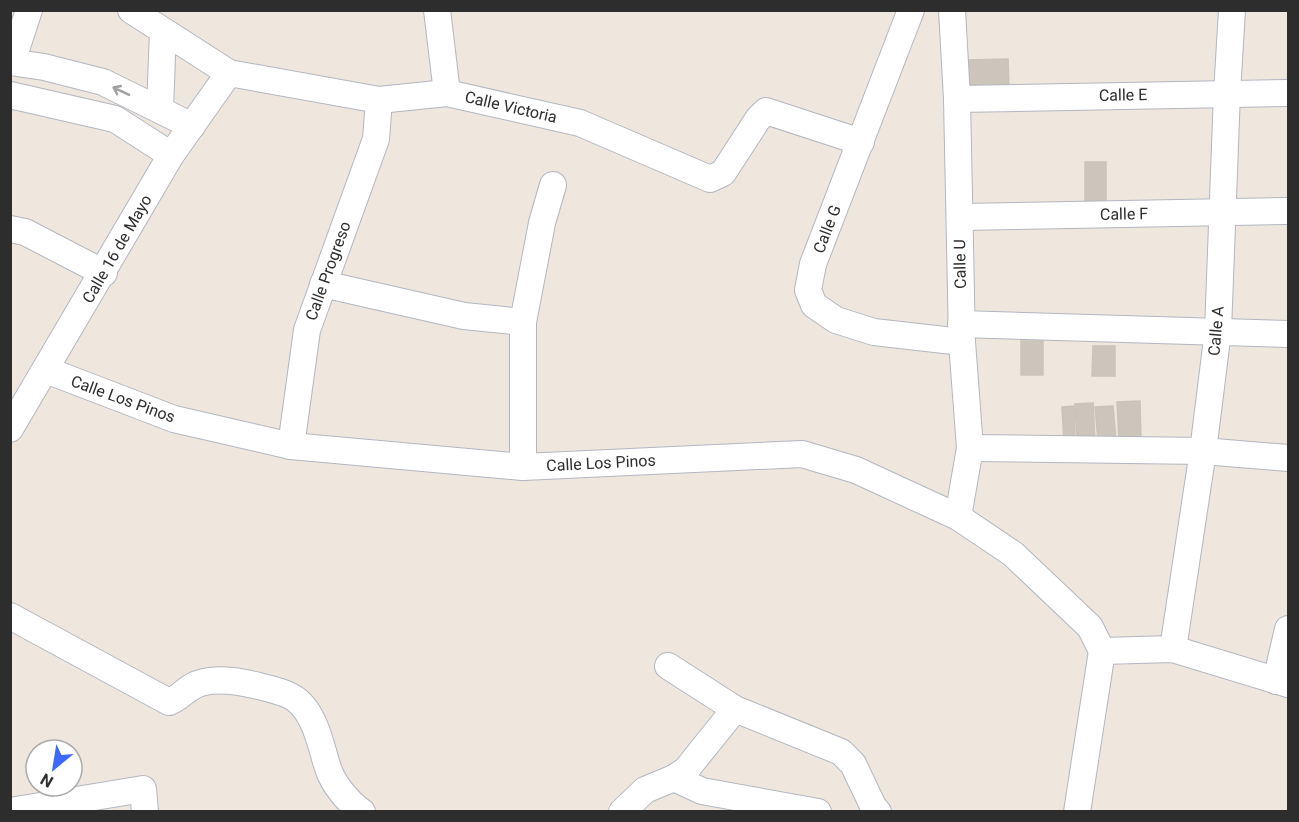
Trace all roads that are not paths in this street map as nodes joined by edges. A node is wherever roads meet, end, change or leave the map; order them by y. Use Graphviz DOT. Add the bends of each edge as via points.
graph roads {
  1 [pos="29,10"];
  2 [pos="130,10"];
  3 [pos="437,10"];
  4 [pos="911,10"];
  5 [pos="952,10"];
  6 [pos="1232,10"];
  7 [pos="163,31"];
  8 [pos="11,62"];
  9 [pos="229,73"];
  10 [pos="447,93"];
  11 [pos="1227,93"];
  12 [pos="1288,93"];
  13 [pos="10,95"];
  14 [pos="957,99"];
  15 [pos="379,100"];
  16 [pos="160,109"];
  17 [pos="192,126"];
  18 [pos="861,142"];
  19 [pos="171,155"];
  20 [pos="553,185"];
  21 [pos="1288,212"];
  22 [pos="1223,213"];
  23 [pos="960,217"];
  24 [pos="10,229"];
  25 [pos="104,273"];
  26 [pos="323,284"];
  27 [pos="523,322"];
  28 [pos="1218,331"];
  29 [pos="962,333"];
  30 [pos="1288,334"];
  31 [pos="46,370"];
  32 [pos="19,398"];
  33 [pos="10,429"];
  34 [pos="291,446"];
  35 [pos="970,448"];
  36 [pos="1203,451"];
  37 [pos="1288,458"];
  38 [pos="523,467"];
  39 [pos="958,517"];
  40 [pos="10,616"];
  41 [pos="1288,629"];
  42 [pos="1173,649"];
  43 [pos="1102,651"];
  44 [pos="669,666"];
  45 [pos="1282,682"];
  46 [pos="735,709"];
  47 [pos="674,778"];
  48 [pos="10,811"];
  49 [pos="145,812"];
  50 [pos="362,812"];
  51 [pos="622,812"];
  52 [pos="818,812"];
  53 [pos="878,812"];
  54 [pos="1077,812"];
  1 -- 8 [label="street"];
  2 -- 7 [label="street, Calle Victoria"];
  3 -- 10 [label="street"];
  4 -- 18 [label="street, Calle G"];
  5 -- 14 [label="street, Calle U"];
  6 -- 11 [label="street, Calle A"];
  7 -- 9 [label="street, Calle Victoria"];
  7 -- 16 [label="street"];
  16 -- 8 [label="street, one-way" via="103,82"];
  9 -- 15 [label="street, Calle Victoria"];
  9 -- 17 [label="street, Calle 16 de Mayo"];
  10 -- 15 [label="street, Calle Victoria"];
  10 -- 18 [label="street, Calle Victoria" via="580,123 710,179 723,173 766,111"];
  11 -- 12 [label="street, Calle E"];
  11 -- 14 [label="street, Calle E"];
  11 -- 22 [label="street, Calle A"];
  13 -- 19 [label="street" via="115,118"];
  14 -- 23 [label="street, Calle U"];
  15 -- 26 [label="street, Calle Progreso" via="376,139"];
  16 -- 17 [label="street"];
  17 -- 19 [label="street, Calle 16 de Mayo"];
  18 -- 29 [label="street, Calle G" via="813,264 808,290 814,305 836,320 874,332"];
  19 -- 25 [label="street, Calle 16 de Mayo"];
  20 -- 27 [label="street"];
  21 -- 22 [label="street, Calle F"];
  22 -- 23 [label="street, Calle F"];
  22 -- 28 [label="street, Calle A"];
  23 -- 29 [label="street, Calle U"];
  24 -- 25 [label="street" via="25,232"];
  25 -- 31 [label="street, Calle 16 de Mayo"];
  26 -- 27 [label="street" via="464,316"];
  26 -- 34 [label="street, Calle Progreso" via="307,330"];
  27 -- 38 [label="street"];
  28 -- 29 [label="street, Calle G"];
  28 -- 30 [label="street, Calle G"];
  28 -- 36 [label="street, Calle A"];
  29 -- 35 [label="street, Calle U"];
  31 -- 32 [label="street, Calle 16 de Mayo"];
  31 -- 34 [label="street, Calle Los Pinos" via="174,419"];
  32 -- 33 [label="street, Calle 16 de Mayo"];
  34 -- 38 [label="street, Calle Los Pinos"];
  35 -- 36 [label="street"];
  35 -- 39 [label="street, Calle U"];
  36 -- 37 [label="street"];
  36 -- 42 [label="street, Calle A"];
  38 -- 39 [label="street, Calle Los Pinos" via="802,454 856,470"];
  39 -- 43 [label="street, Calle Los Pinos" via="1013,554 1090,627"];
  40 -- 50 [label="street" via="169,702 188,687 217,680 247,683 290,696 301,704 316,728 329,772 343,794"];
  41 -- 45 [label="street"];
  42 -- 43 [label="street"];
  42 -- 45 [label="street"];
  43 -- 54 [label="street"];
  44 -- 46 [label="street"];
  46 -- 47 [label="street" via="686,770"];
  46 -- 53 [label="street" via="841,752 853,764"];
  47 -- 51 [label="street" via="645,790"];
  47 -- 52 [label="street" via="702,791"];
  48 -- 49 [label="street" via="142,789"];
}
